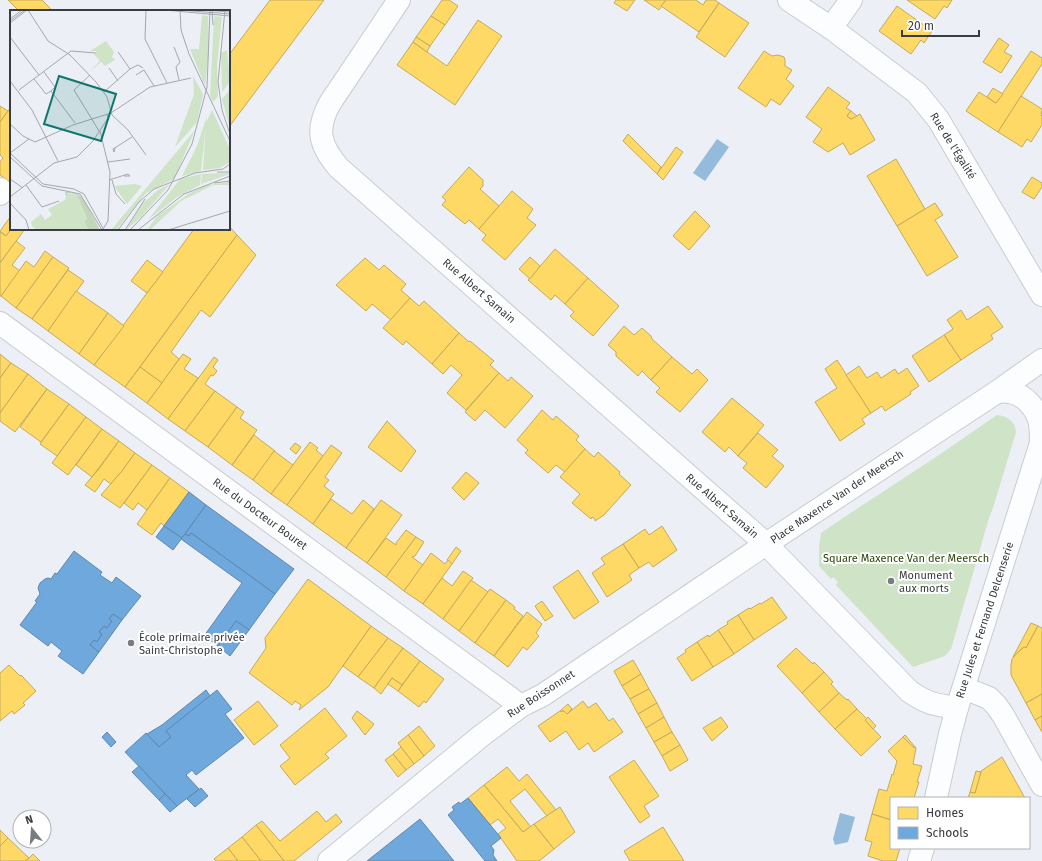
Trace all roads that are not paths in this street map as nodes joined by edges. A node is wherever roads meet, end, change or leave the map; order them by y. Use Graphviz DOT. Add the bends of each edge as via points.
graph roads {
  1 [pos="399,0"];
  2 [pos="789,0"];
  3 [pos="851,0"];
  4 [pos="831,28"];
  5 [pos="0,189"];
  6 [pos="0,194"];
  7 [pos="1042,295"];
  8 [pos="0,323"];
  9 [pos="1042,360"];
  10 [pos="997,392"];
  11 [pos="1041,441"];
  12 [pos="766,544"];
  13 [pos="960,698"];
  14 [pos="521,706"];
  15 [pos="1042,785"];
  16 [pos="936,797"];
  17 [pos="923,849"];
  18 [pos="329,861"];
  19 [pos="920,861"];
  1 -- 12 [label="street, Rue Albert Samain" via="324,113 321,135 324,147 331,158 339,168"];
  2 -- 4 [label="street, Rue de l'Égalité"];
  3 -- 4 [label="street"];
  4 -- 7 [label="street, Rue de l'Égalité" via="916,93 938,119"];
  5 -- 6 [label="street"];
  8 -- 14 [label="street, Rue du Docteur Bouret"];
  9 -- 10 [label="street, Place Maxence Van der Meersch"];
  10 -- 11 [label="street, Rue Jules et Fernand Delcenserie" via="1020,395 1031,404 1040,425"];
  10 -- 12 [label="street, Place Maxence Van der Meersch"];
  11 -- 13 [label="street, Rue Jules et Fernand Delcenserie"];
  12 -- 13 [label="street, Place Maxence Van der Meersch" via="909,691 934,705"];
  12 -- 14 [label="street, Rue Boissonnet" via="543,695"];
  13 -- 15 [label="street, Place Maxence Van der Meersch" via="989,698 996,705"];
  13 -- 16 [label="street, Rue Jules et Fernand Delcenserie"];
  14 -- 18 [label="street, Rue Boissonnet" via="465,748"];
  17 -- 19 [label="street"];
}
